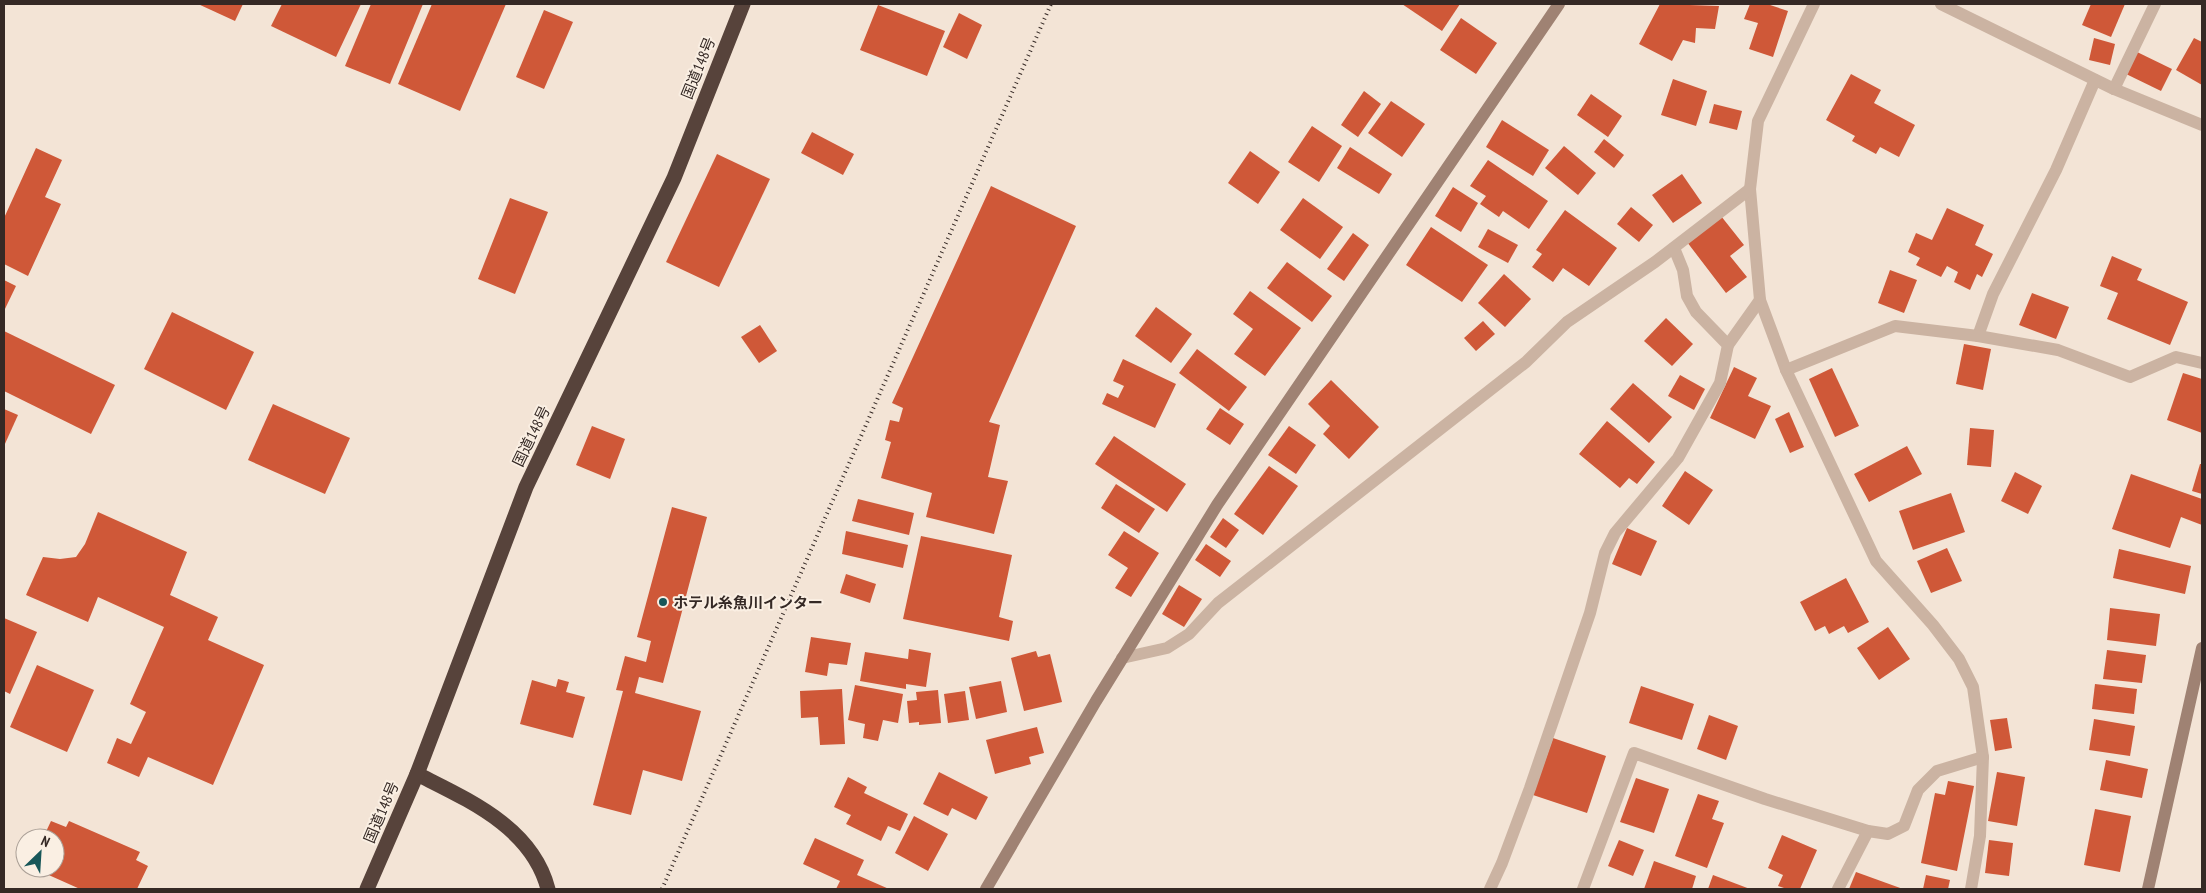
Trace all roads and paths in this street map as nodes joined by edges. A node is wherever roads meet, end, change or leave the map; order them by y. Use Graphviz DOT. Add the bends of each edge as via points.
graph roads {
  1 [pos="743,4"];
  2 [pos="1559,4"];
  3 [pos="1814,4"];
  4 [pos="1941,4"];
  5 [pos="2155,4"];
  6 [pos="2095,80"];
  7 [pos="2114,89"];
  8 [pos="2202,125"];
  9 [pos="1750,189"];
  10 [pos="1674,248"];
  11 [pos="1760,300"];
  12 [pos="1978,336"];
  13 [pos="1728,345"];
  14 [pos="2202,362"];
  15 [pos="1786,370"];
  16 [pos="2202,648"];
  17 [pos="1122,658"];
  18 [pos="1983,757"];
  19 [pos="417,774"];
  20 [pos="1868,831"];
  21 [pos="367,889"];
  22 [pos="548,889"];
  23 [pos="986,889"];
  24 [pos="1490,889"];
  25 [pos="1583,889"];
  26 [pos="1838,889"];
  27 [pos="1971,889"];
  28 [pos="2148,889"];
  1 -- 19 [label="highway, 国道148号" via="674,178 526,487"];
  2 -- 17 [label="street" via="1216,505"];
  3 -- 9 [label="street" via="1758,120"];
  4 -- 6 [label="street"];
  5 -- 7 [label="street"];
  6 -- 7 [label="street"];
  6 -- 12 [label="street" via="2056,170 1993,294"];
  7 -- 8 [label="street"];
  9 -- 10 [label="street"];
  9 -- 11 [label="street"];
  10 -- 13 [label="street" via="1683,270 1687,296 1696,312"];
  10 -- 17 [label="street" via="1567,322 1526,362 1218,603 1188,634 1167,648"];
  11 -- 13 [label="street"];
  11 -- 15 [label="street"];
  12 -- 14 [label="street" via="2058,350 2130,377 2176,358"];
  12 -- 15 [label="street" via="1894,326"];
  13 -- 24 [label="street" via="1720,383 1678,458 1615,533 1606,553 1590,614 1530,788"];
  15 -- 18 [label="street" via="1876,561 1959,659 1973,687"];
  16 -- 28 [label="street"];
  17 -- 23 [label="street"];
  18 -- 20 [label="street" via="1937,771 1918,790 1904,826 1888,834"];
  18 -- 27 [label="street" via="1980,836"];
  19 -- 21 [label="highway, 国道148号"];
  19 -- 22 [label="highway" via="495,817 532,856 545,877"];
  20 -- 25 [label="street" via="1634,753"];
  20 -- 26 [label="street"];
}
